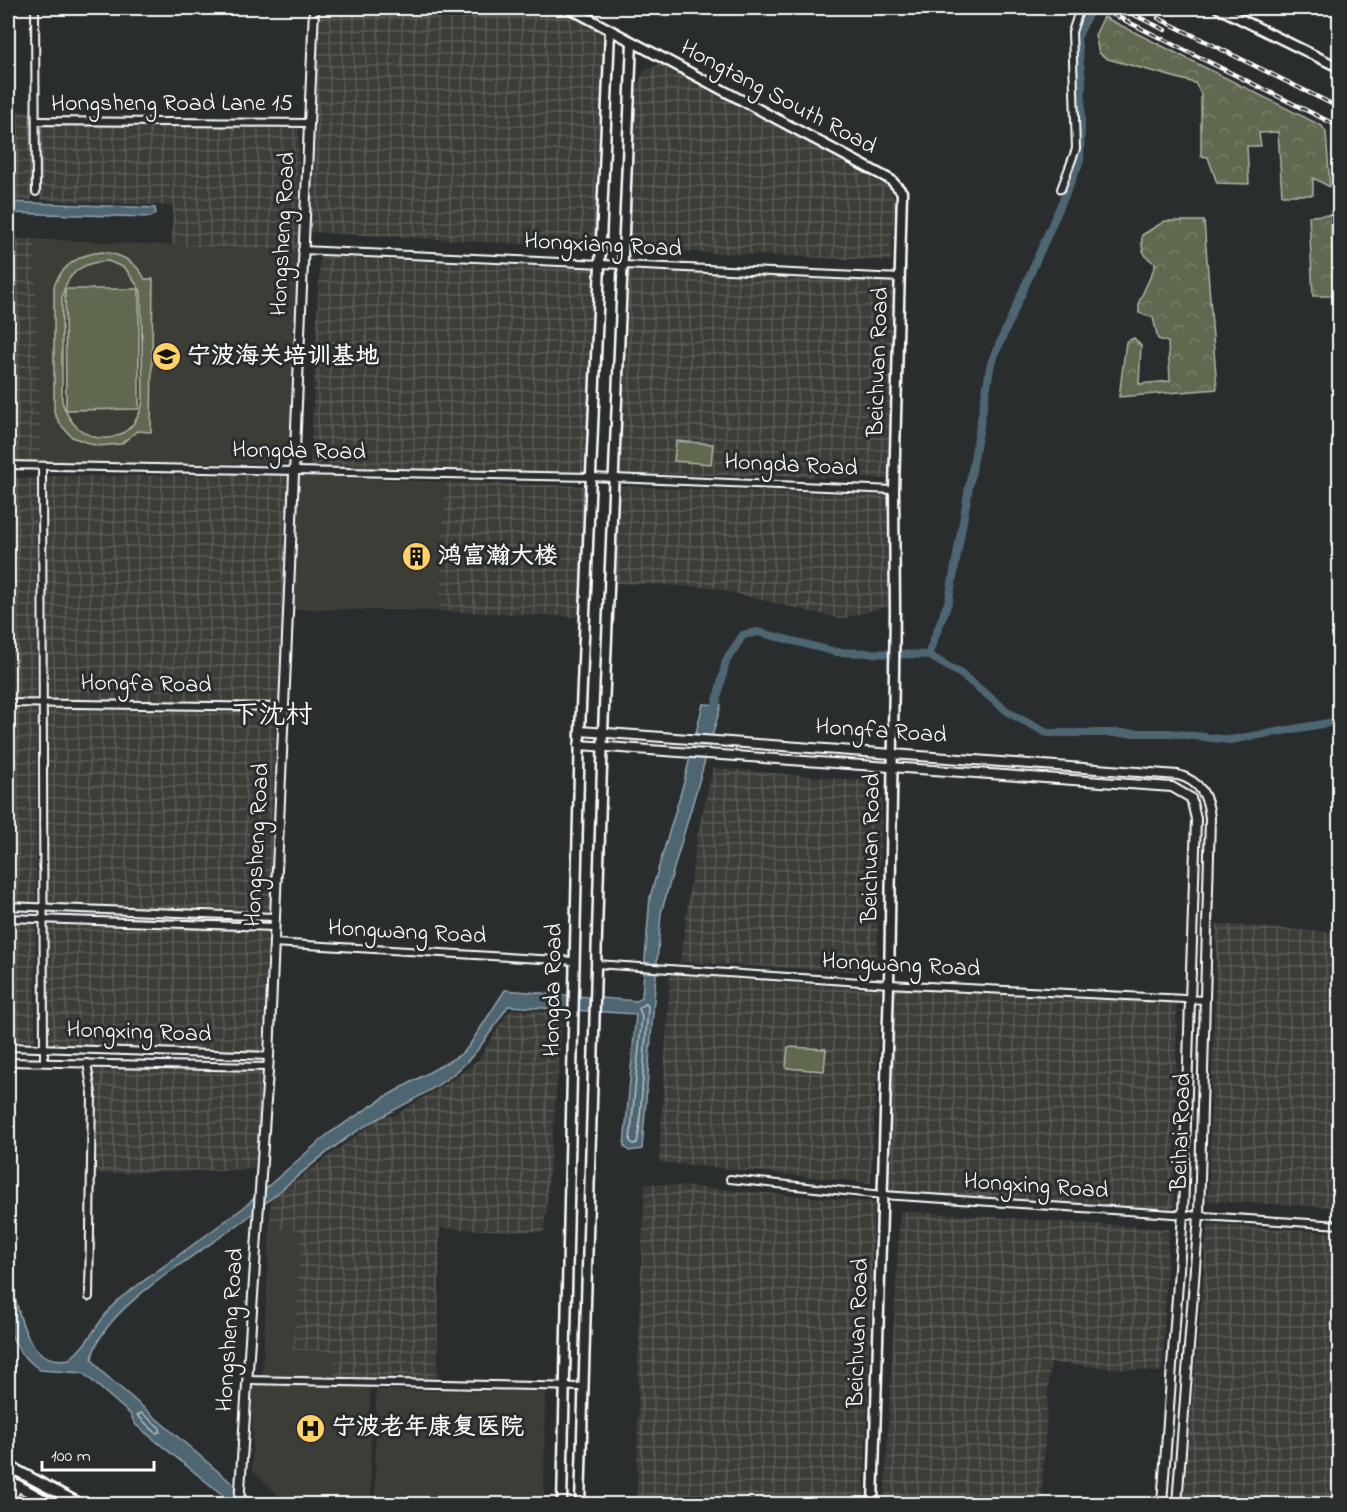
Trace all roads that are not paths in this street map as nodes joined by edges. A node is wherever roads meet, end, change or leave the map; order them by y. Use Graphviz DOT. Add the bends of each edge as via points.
graph roads {
  1 [pos="35,8"];
  2 [pos="314,8"];
  3 [pos="569,8"];
  4 [pos="1080,8"];
  5 [pos="1218,8"];
  6 [pos="610,32"];
  7 [pos="633,42"];
  8 [pos="1340,68"];
  9 [pos="36,120"];
  10 [pos="309,123"];
  11 [pos="1061,189"];
  12 [pos="36,192"];
  13 [pos="902,192"];
  14 [pos="303,250"];
  15 [pos="600,264"];
  16 [pos="623,265"];
  17 [pos="902,278"];
  18 [pos="8,465"];
  19 [pos="42,466"];
  20 [pos="292,471"];
  21 [pos="591,477"];
  22 [pos="614,478"];
  23 [pos="894,490"];
  24 [pos="8,703"];
  25 [pos="44,703"];
  26 [pos="284,707"];
  27 [pos="580,731"];
  28 [pos="603,732"];
  29 [pos="579,745"];
  30 [pos="602,746"];
  31 [pos="892,752"];
  32 [pos="892,765"];
  33 [pos="1179,775"];
  34 [pos="1172,787"];
  35 [pos="8,906"];
  36 [pos="44,907"];
  37 [pos="274,917"];
  38 [pos="8,918"];
  39 [pos="44,919"];
  40 [pos="274,927"];
  41 [pos="273,943"];
  42 [pos="574,961"];
  43 [pos="596,964"];
  44 [pos="889,984"];
  45 [pos="1190,999"];
  46 [pos="1205,1000"];
  47 [pos="8,1047"];
  48 [pos="44,1048"];
  49 [pos="269,1056"];
  50 [pos="8,1062"];
  51 [pos="44,1062"];
  52 [pos="87,1063"];
  53 [pos="268,1066"];
  54 [pos="730,1179"];
  55 [pos="883,1195"];
  56 [pos="1184,1214"];
  57 [pos="1199,1215"];
  58 [pos="1340,1225"];
  59 [pos="89,1297"];
  60 [pos="247,1380"];
  61 [pos="565,1386"];
  62 [pos="583,1387"];
  63 [pos="8,1466"];
  64 [pos="8,1480"];
  65 [pos="19,1486"];
  66 [pos="9,1504"];
  67 [pos="51,1504"];
  68 [pos="80,1504"];
  69 [pos="239,1504"];
  70 [pos="562,1504"];
  71 [pos="580,1504"];
  72 [pos="873,1504"];
  73 [pos="1162,1504"];
  74 [pos="1177,1504"];
  1 -- 9 [label="street"];
  2 -- 10 [label="street, Hongsheng Road"];
  3 -- 6 [label="main road, Hongtang South Road"];
  4 -- 11 [label="street" via="1072,32 1076,149"];
  5 -- 8 [label="main road"];
  6 -- 7 [label="main road, Hongtang South Road"];
  6 -- 15 [label="main road, Hongda Road"];
  7 -- 13 [label="main road, Hongtang South Road" via="884,176"];
  7 -- 16 [label="main road, Hongda Road"];
  9 -- 10 [label="street, Hongsheng Road Lane 15"];
  9 -- 12 [label="street"];
  10 -- 14 [label="street, Hongsheng Road"];
  13 -- 17 [label="main road, Beichuan Road"];
  14 -- 15 [label="street, Hongxiang Road"];
  14 -- 20 [label="street, Hongsheng Road"];
  15 -- 16 [label="street, Hongxiang Road"];
  15 -- 21 [label="main road, Hongda Road"];
  16 -- 17 [label="street, Hongxiang Road"];
  16 -- 22 [label="main road, Hongda Road"];
  17 -- 23 [label="main road, Beichuan Road"];
  18 -- 19 [label="street, Hongda Road"];
  19 -- 20 [label="street, Hongda Road"];
  19 -- 25 [label="street"];
  20 -- 21 [label="street, Hongda Road"];
  20 -- 26 [label="street, Hongsheng Road"];
  21 -- 22 [label="street, Hongda Road"];
  21 -- 27 [label="main road, Hongda Road"];
  22 -- 23 [label="street, Hongda Road"];
  22 -- 28 [label="main road, Hongda Road"];
  23 -- 31 [label="main road, Beichuan Road"];
  24 -- 25 [label="street, Hongfa Road"];
  25 -- 26 [label="street, Hongfa Road"];
  25 -- 36 [label="street"];
  26 -- 37 [label="street, Hongsheng Road"];
  27 -- 28 [label="street, Hongfa Road"];
  27 -- 29 [label="main road, Hongda Road"];
  28 -- 30 [label="main road, Hongda Road"];
  28 -- 31 [label="street, Hongfa Road"];
  29 -- 30 [label="street, Hongfa Road"];
  29 -- 42 [label="main road, Hongda Road"];
  30 -- 32 [label="street, Hongfa Road"];
  30 -- 43 [label="main road, Hongda Road"];
  31 -- 32 [label="main road, Beichuan Road"];
  31 -- 33 [label="street, Hongfa Road"];
  32 -- 34 [label="street, Hongfa Road"];
  32 -- 44 [label="main road, Beichuan Road"];
  33 -- 46 [label="street, Beihai Road" via="1195,782 1209,806"];
  34 -- 45 [label="street, Beihai Road" via="1191,798 1196,819"];
  35 -- 36 [label="street"];
  36 -- 37 [label="street"];
  36 -- 39 [label="street"];
  37 -- 40 [label="street, Hongsheng Road"];
  38 -- 39 [label="street"];
  39 -- 40 [label="street"];
  39 -- 48 [label="street"];
  40 -- 41 [label="street, Hongsheng Road"];
  41 -- 42 [label="street, Hongwang Road"];
  41 -- 49 [label="street, Hongsheng Road"];
  42 -- 61 [label="main road, Hongda Road"];
  43 -- 44 [label="street, Hongwang Road"];
  43 -- 62 [label="main road, Hongda Road"];
  44 -- 45 [label="street, Hongwang Road"];
  44 -- 55 [label="main road, Beichuan Road"];
  45 -- 46 [label="street, Hongwang Road"];
  45 -- 56 [label="street, Beihai Road"];
  46 -- 57 [label="street, Beihai Road"];
  47 -- 48 [label="street, Hongxing Road"];
  48 -- 49 [label="street, Hongxing Road"];
  48 -- 51 [label="street"];
  49 -- 53 [label="street, Hongsheng Road"];
  50 -- 51 [label="street, Hongxing Road"];
  51 -- 52 [label="street, Hongxing Road"];
  52 -- 53 [label="street, Hongxing Road"];
  52 -- 59 [label="street" via="92,1113"];
  53 -- 60 [label="street, Hongsheng Road"];
  54 -- 55 [label="street, Hongxing Road"];
  55 -- 56 [label="street, Hongxing Road"];
  55 -- 72 [label="main road, Beichuan Road"];
  56 -- 57 [label="street, Hongxing Road"];
  56 -- 73 [label="street, Beihai Road"];
  57 -- 58 [label="street, Hongxing Road"];
  57 -- 74 [label="street, Beihai Road"];
  60 -- 61 [label="street"];
  60 -- 69 [label="street, Hongsheng Road"];
  61 -- 62 [label="street"];
  61 -- 70 [label="main road, Hongda Road"];
  62 -- 71 [label="main road, Hongda Road"];
  63 -- 68 [label="main road"];
  64 -- 65 [label="main road"];
  65 -- 66 [label="street"];
  65 -- 67 [label="main road"];
}
